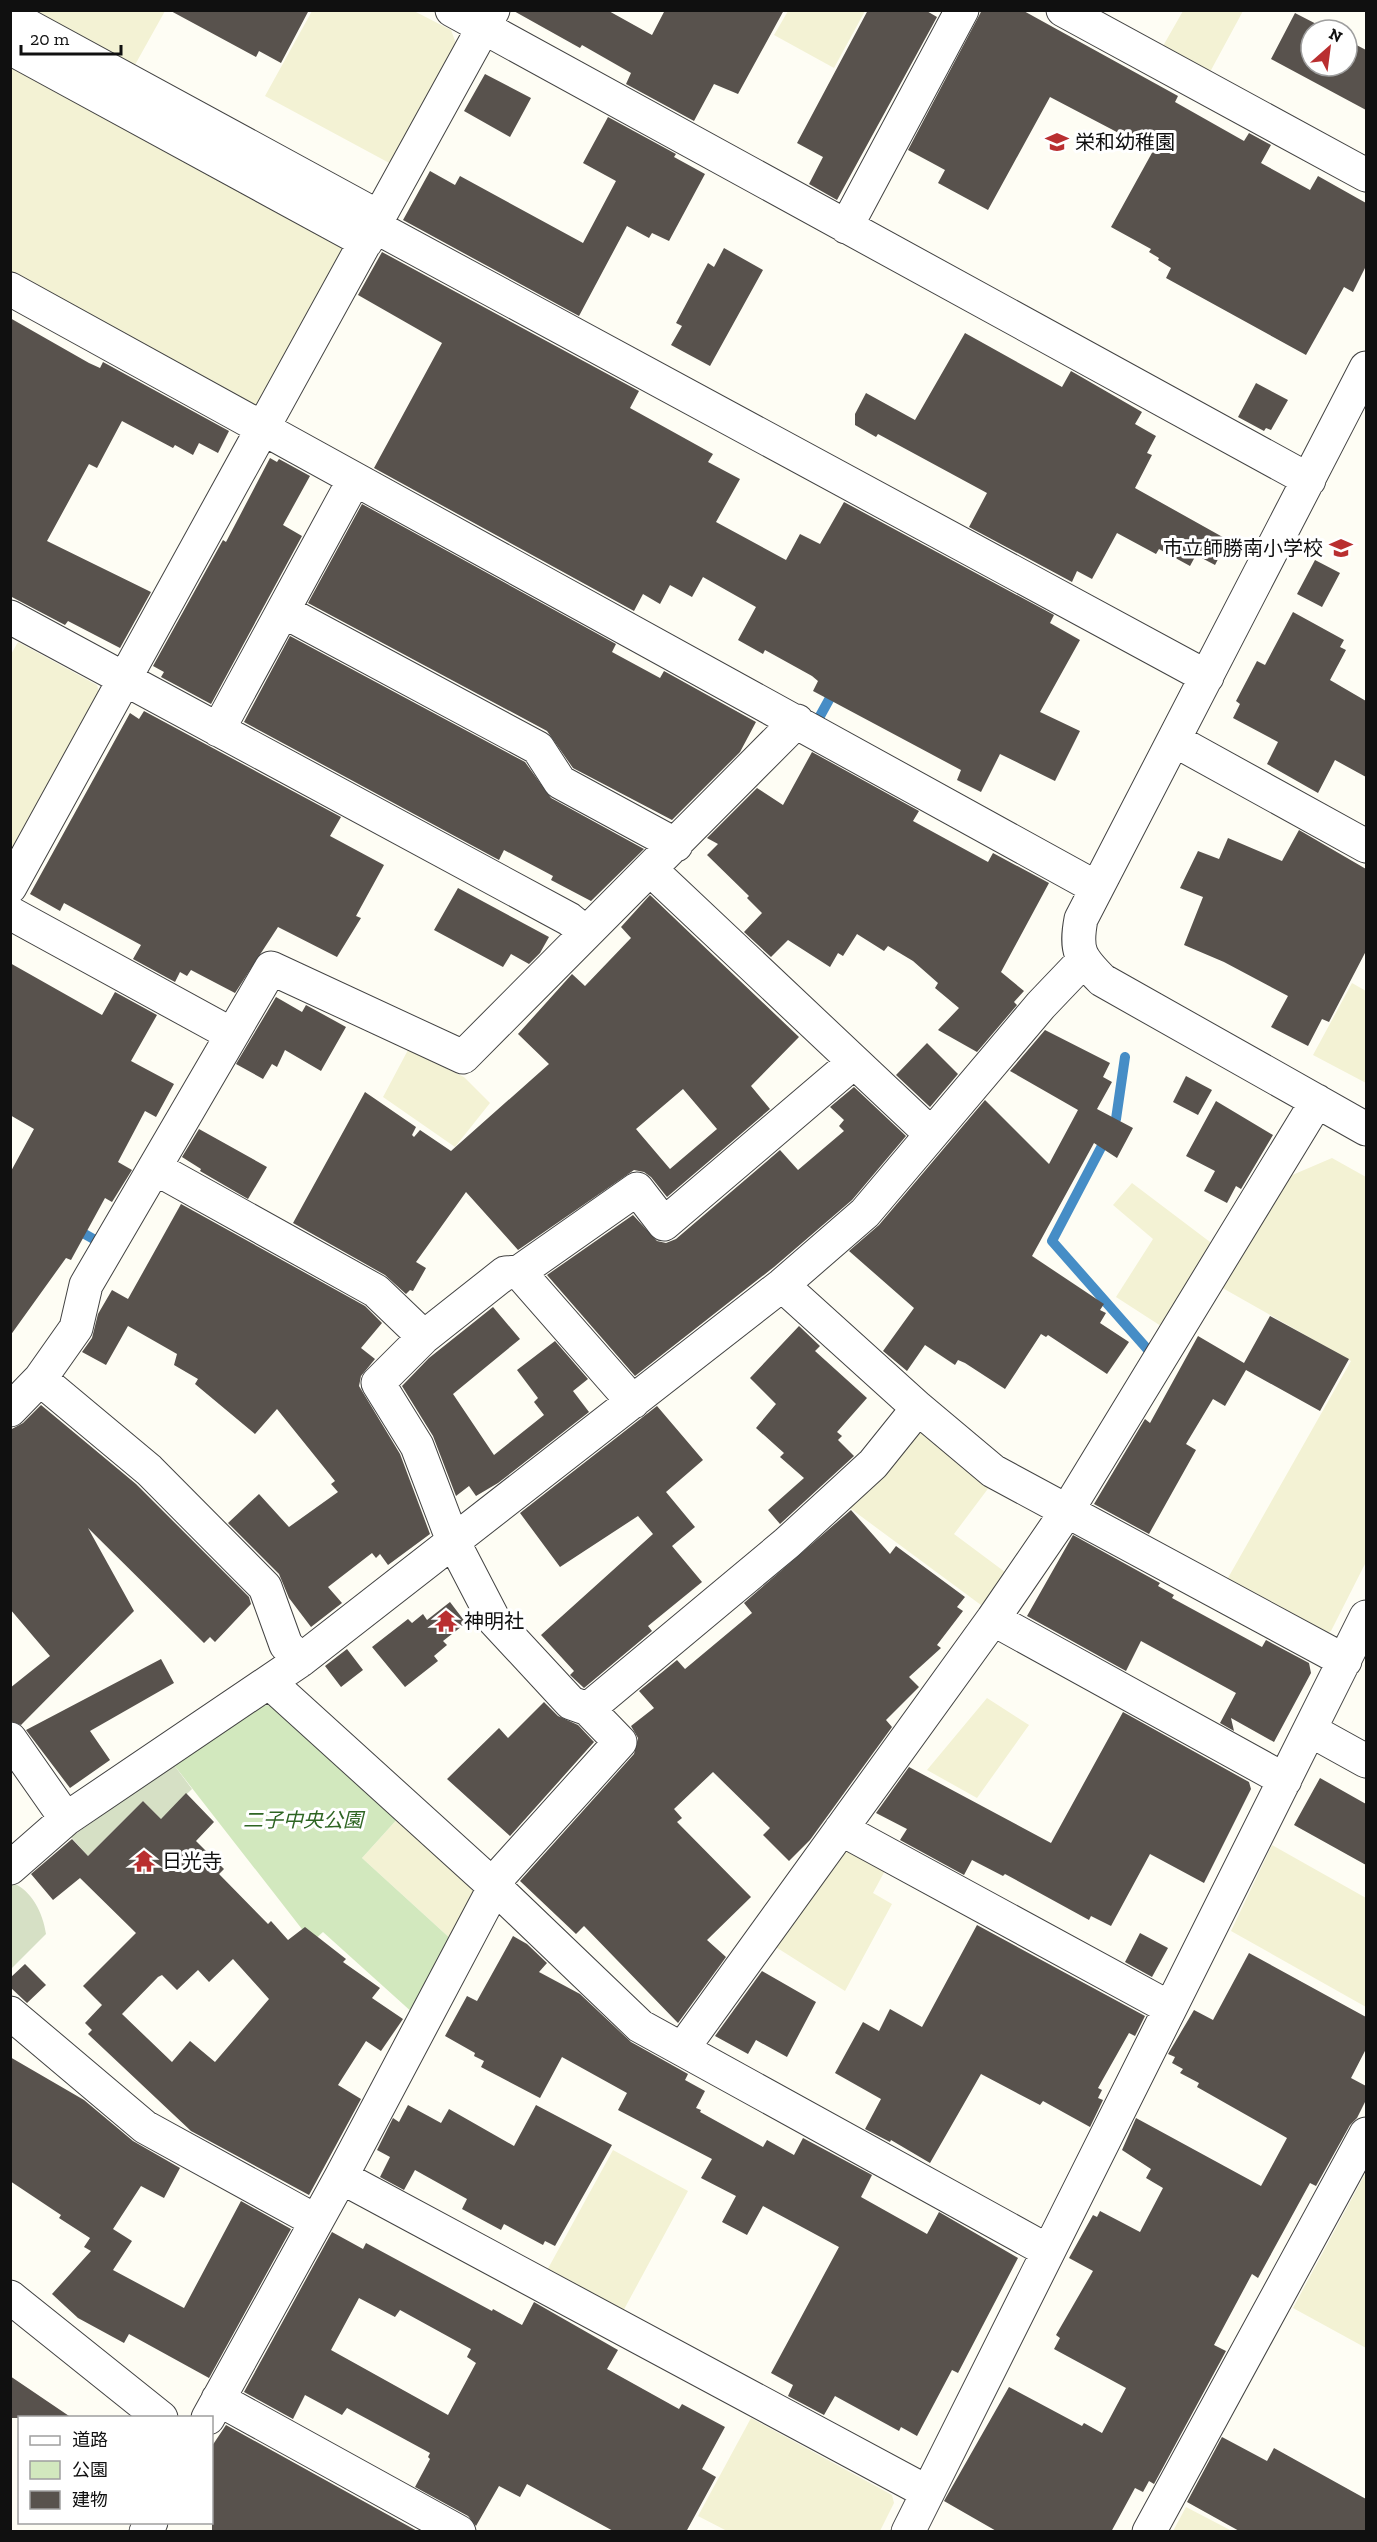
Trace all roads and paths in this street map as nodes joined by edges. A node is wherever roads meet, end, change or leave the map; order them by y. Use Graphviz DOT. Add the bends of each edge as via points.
graph roads {
  1 [pos="452,10"];
  2 [pos="962,10"];
  3 [pos="1063,10"];
  4 [pos="10,16"];
  5 [pos="488,19"];
  6 [pos="10,48"];
  7 [pos="1366,175"];
  8 [pos="846,227"];
  9 [pos="373,229"];
  10 [pos="10,289"];
  11 [pos="1366,368"];
  12 [pos="263,428"];
  13 [pos="354,480"];
  14 [pos="1309,480"];
  15 [pos="283,611"];
  16 [pos="10,617"];
  17 [pos="1207,677"];
  18 [pos="125,680"];
  19 [pos="796,721"];
  20 [pos="218,730"];
  21 [pos="1174,740"];
  22 [pos="676,844"];
  23 [pos="1366,846"];
  24 [pos="651,870"];
  25 [pos="10,887"];
  26 [pos="1097,888"];
  27 [pos="10,913"];
  28 [pos="585,933"];
  29 [pos="1083,961"];
  30 [pos="231,1034"];
  31 [pos="854,1062"];
  32 [pos="1317,1101"];
  33 [pos="1366,1129"];
  34 [pos="932,1134"];
  35 [pos="154,1168"];
  36 [pos="519,1272"];
  37 [pos="782,1285"];
  38 [pos="424,1337"];
  39 [pos="40,1379"];
  40 [pos="633,1402"];
  41 [pos="918,1408"];
  42 [pos="10,1410"];
  43 [pos="1067,1511"];
  44 [pos="453,1541"];
  45 [pos="1366,1617"];
  46 [pos="993,1619"];
  47 [pos="301,1660"];
  48 [pos="1345,1661"];
  49 [pos="269,1682"];
  50 [pos="588,1709"];
  51 [pos="1310,1730"];
  52 [pos="10,1739"];
  53 [pos="1366,1761"];
  54 [pos="1285,1780"];
  55 [pos="66,1819"];
  56 [pos="841,1829"];
  57 [pos="10,1868"];
  58 [pos="496,1888"];
  59 [pos="1170,2008"];
  60 [pos="10,2013"];
  61 [pos="682,2048"];
  62 [pos="1366,2134"];
  63 [pos="341,2177"];
  64 [pos="316,2222"];
  65 [pos="1048,2251"];
  66 [pos="10,2297"];
  67 [pos="213,2408"];
  68 [pos="159,2416"];
  69 [pos="922,2518"];
  70 [pos="459,2532"];
  71 [pos="1149,2532"];
  1 -- 5 [label="street"];
  2 -- 8 [label="street"];
  3 -- 7 [label="street"];
  4 -- 9 [label="street"];
  5 -- 8 [label="street"];
  5 -- 9 [label="street"];
  6 -- 9 [label="street"];
  8 -- 14 [label="street"];
  9 -- 12 [label="street"];
  9 -- 17 [label="street"];
  10 -- 12 [label="street"];
  11 -- 14 [label="street"];
  12 -- 13 [label="street"];
  12 -- 18 [label="street"];
  13 -- 15 [label="street"];
  13 -- 19 [label="street"];
  14 -- 17 [label="street"];
  15 -- 20 [label="street"];
  15 -- 22 [label="street" via="538,748 560,782"];
  16 -- 18 [label="street"];
  17 -- 21 [label="street"];
  18 -- 20 [label="street"];
  18 -- 25 [label="street"];
  19 -- 22 [label="street"];
  19 -- 26 [label="street"];
  20 -- 28 [label="street" via="568,919"];
  21 -- 23 [label="street"];
  21 -- 26 [label="street"];
  22 -- 24 [label="street"];
  24 -- 28 [label="street"];
  24 -- 31 [label="street"];
  26 -- 29 [label="street" via="1081,919 1077,941"];
  27 -- 30 [label="street"];
  28 -- 30 [label="street" via="463,1057 271,968"];
  29 -- 32 [label="street" via="1102,980"];
  29 -- 34 [label="street"];
  30 -- 35 [label="street"];
  31 -- 34 [label="street"];
  31 -- 36 [label="street" via="664,1224 638,1189"];
  32 -- 33 [label="street"];
  32 -- 43 [label="street"];
  34 -- 37 [label="street" via="865,1213"];
  35 -- 38 [label="street" via="376,1291"];
  35 -- 39 [label="street" via="86,1285 76,1328"];
  36 -- 38 [label="street" via="505,1273"];
  36 -- 40 [label="street"];
  37 -- 40 [label="street"];
  37 -- 41 [label="street"];
  38 -- 44 [label="street" via="378,1383 417,1446"];
  39 -- 42 [label="street"];
  39 -- 47 [label="street" via="149,1470 265,1587 286,1645"];
  40 -- 44 [label="street"];
  41 -- 43 [label="street" via="993,1471"];
  41 -- 50 [label="street" via="873,1464 787,1543"];
  43 -- 46 [label="street"];
  43 -- 48 [label="street"];
  44 -- 47 [label="street"];
  44 -- 50 [label="street" via="494,1620 571,1703"];
  45 -- 48 [label="street"];
  46 -- 54 [label="street"];
  46 -- 56 [label="street"];
  47 -- 49 [label="street"];
  48 -- 51 [label="street"];
  49 -- 55 [label="street"];
  49 -- 58 [label="street"];
  50 -- 58 [label="street" via="620,1742 502,1873"];
  51 -- 53 [label="street"];
  51 -- 54 [label="street"];
  52 -- 55 [label="street"];
  54 -- 59 [label="street"];
  55 -- 57 [label="street"];
  56 -- 59 [label="street"];
  56 -- 61 [label="street"];
  58 -- 61 [label="street" via="640,2026"];
  58 -- 63 [label="street"];
  59 -- 65 [label="street"];
  60 -- 64 [label="street" via="145,2127"];
  61 -- 65 [label="street"];
  62 -- 71 [label="street"];
  63 -- 64 [label="street"];
  63 -- 69 [label="street"];
  64 -- 67 [label="street"];
  65 -- 69 [label="street"];
  66 -- 68 [label="street"];
  67 -- 70 [label="street"];
}
